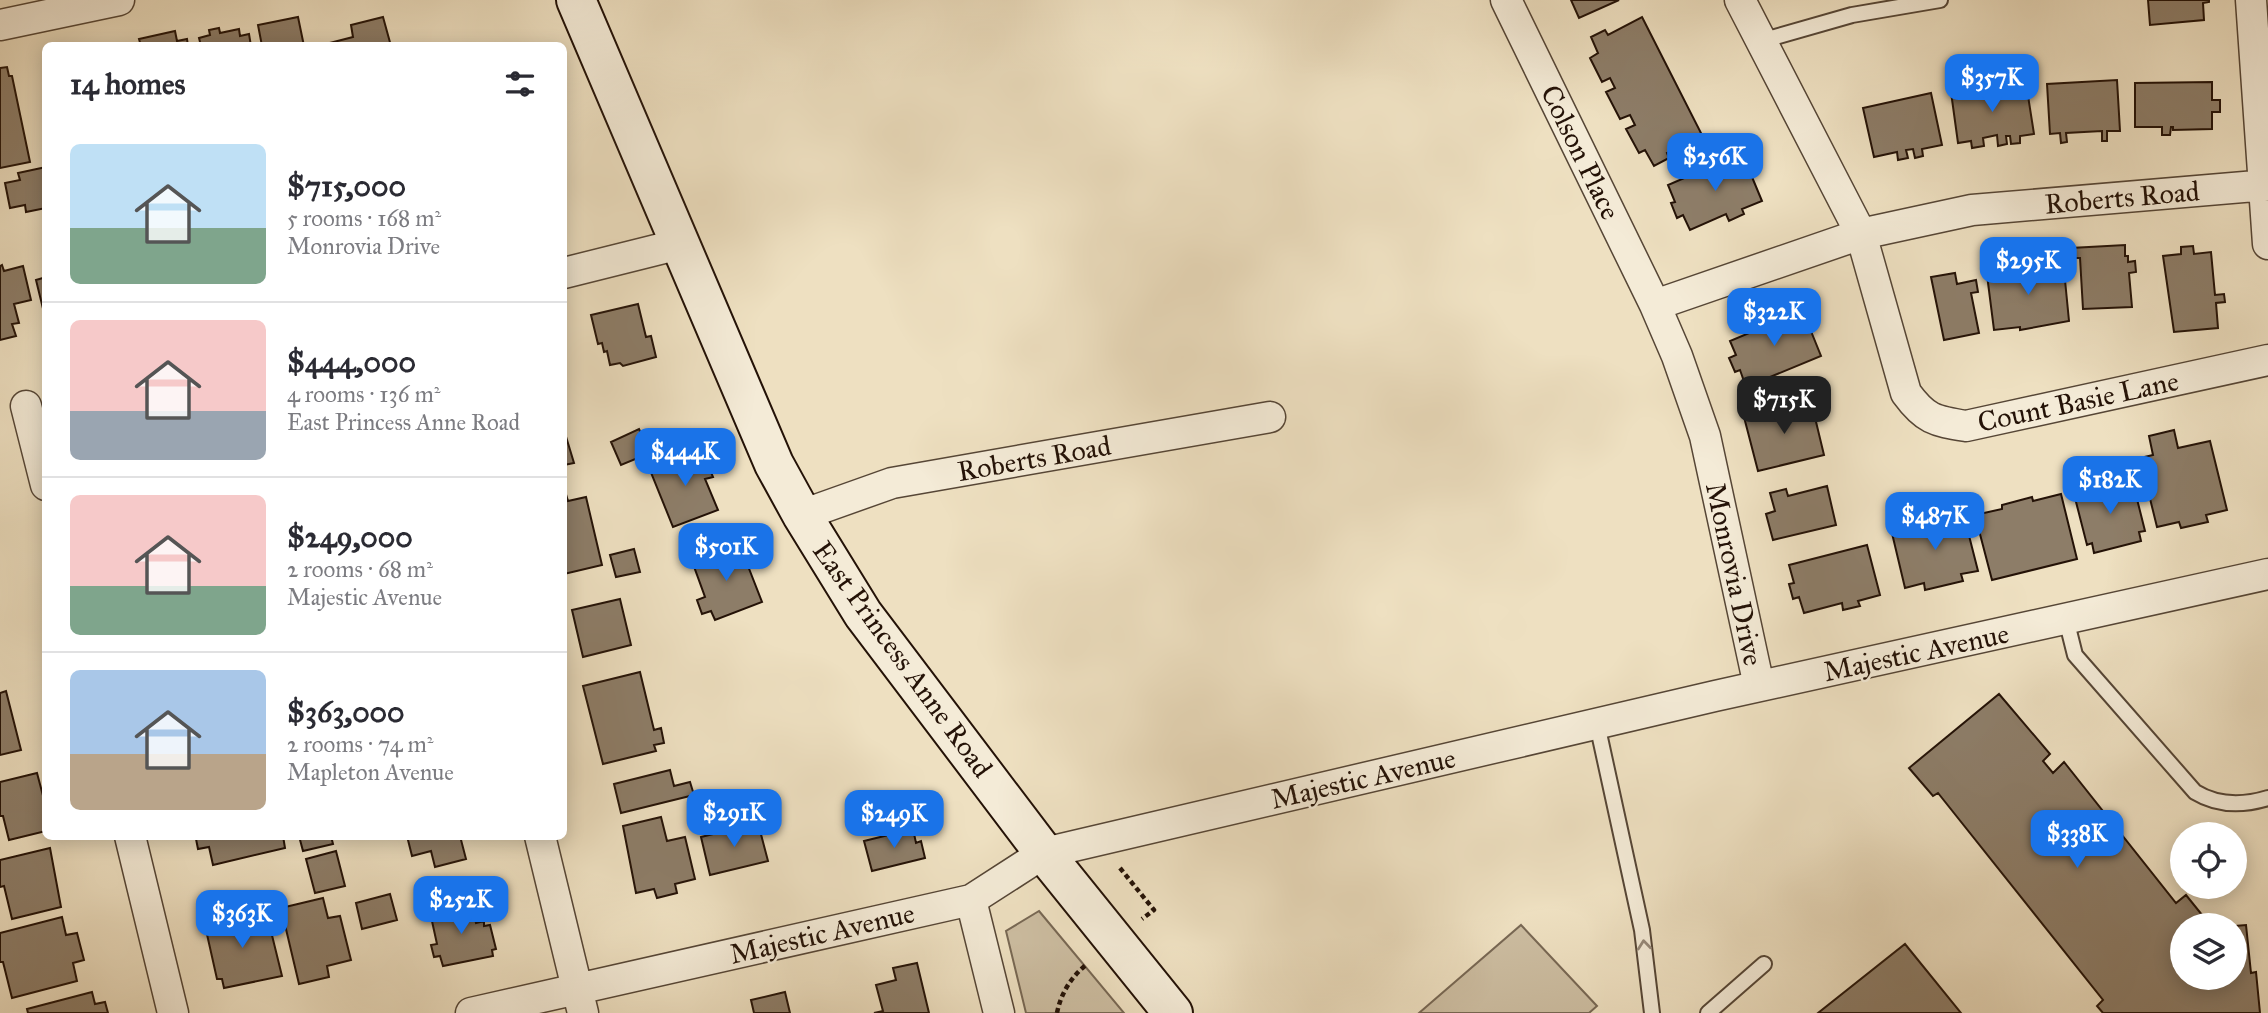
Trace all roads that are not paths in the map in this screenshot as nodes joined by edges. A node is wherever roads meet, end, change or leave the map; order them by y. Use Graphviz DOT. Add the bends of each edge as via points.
graph roads {
  1 [pos="120,0"];
  2 [pos="576,0"];
  3 [pos="1506,0"];
  4 [pos="1740,0"];
  5 [pos="1940,0"];
  6 [pos="2251,0"];
  7 [pos="0,25"];
  8 [pos="1761,41"];
  9 [pos="2266,185"];
  10 [pos="1861,234"];
  11 [pos="680,244"];
  12 [pos="2268,244"];
  13 [pos="567,272"];
  14 [pos="1656,305"];
  15 [pos="2268,360"];
  16 [pos="24,406"];
  17 [pos="1270,416"];
  18 [pos="42,471"];
  19 [pos="802,515"];
  20 [pos="2268,574"];
  21 [pos="2066,619"];
  22 [pos="1759,686"];
  23 [pos="1597,724"];
  24 [pos="2268,798"];
  25 [pos="131,840"];
  26 [pos="541,840"];
  27 [pos="1044,853"];
  28 [pos="971,900"];
  29 [pos="1763,964"];
  30 [pos="580,1000"];
  31 [pos="173,1013"];
  32 [pos="471,1013"];
  33 [pos="999,1013"];
  34 [pos="1173,1013"];
  35 [pos="1651,1013"];
  36 [pos="1708,1013"];
  1 -- 7 [label="street"];
  2 -- 11 [label="main road, East Princess Anne Road"];
  3 -- 14 [label="street, Colson Place"];
  4 -- 8 [label="street, Count Basie Lane"];
  5 -- 8 [label="lane" via="1852,15"];
  6 -- 9 [label="street"];
  8 -- 10 [label="street, Count Basie Lane"];
  9 -- 10 [label="street, Roberts Road" via="1972,210"];
  9 -- 12 [label="street"];
  10 -- 14 [label="street, Roberts Road"];
  10 -- 15 [label="street, Count Basie Lane" via="1906,393 1920,411 1940,422 1966,426"];
  11 -- 13 [label="street"];
  11 -- 19 [label="main road, East Princess Anne Road" via="774,464"];
  14 -- 22 [label="street, Monrovia Drive" via="1705,436"];
  16 -- 18 [label="street"];
  17 -- 19 [label="street, Roberts Road" via="892,483"];
  19 -- 27 [label="main road, East Princess Anne Road" via="863,614"];
  20 -- 21 [label="street, Majestic Avenue"];
  21 -- 22 [label="street, Majestic Avenue"];
  21 -- 24 [label="lane" via="2075,655 2195,792 2210,801 2239,804"];
  22 -- 23 [label="street, Majestic Avenue"];
  23 -- 27 [label="street, Majestic Avenue"];
  35 -- 23 [label="lane, one-way" via="1642,930"];
  25 -- 31 [label="street"];
  26 -- 30 [label="street"];
  27 -- 28 [label="street, Majestic Avenue"];
  27 -- 34 [label="main road, East Princess Anne Road"];
  28 -- 30 [label="street, Majestic Avenue"];
  28 -- 33 [label="street"];
  29 -- 36 [label="lane"];
  30 -- 32 [label="street, Majestic Avenue"];
}
